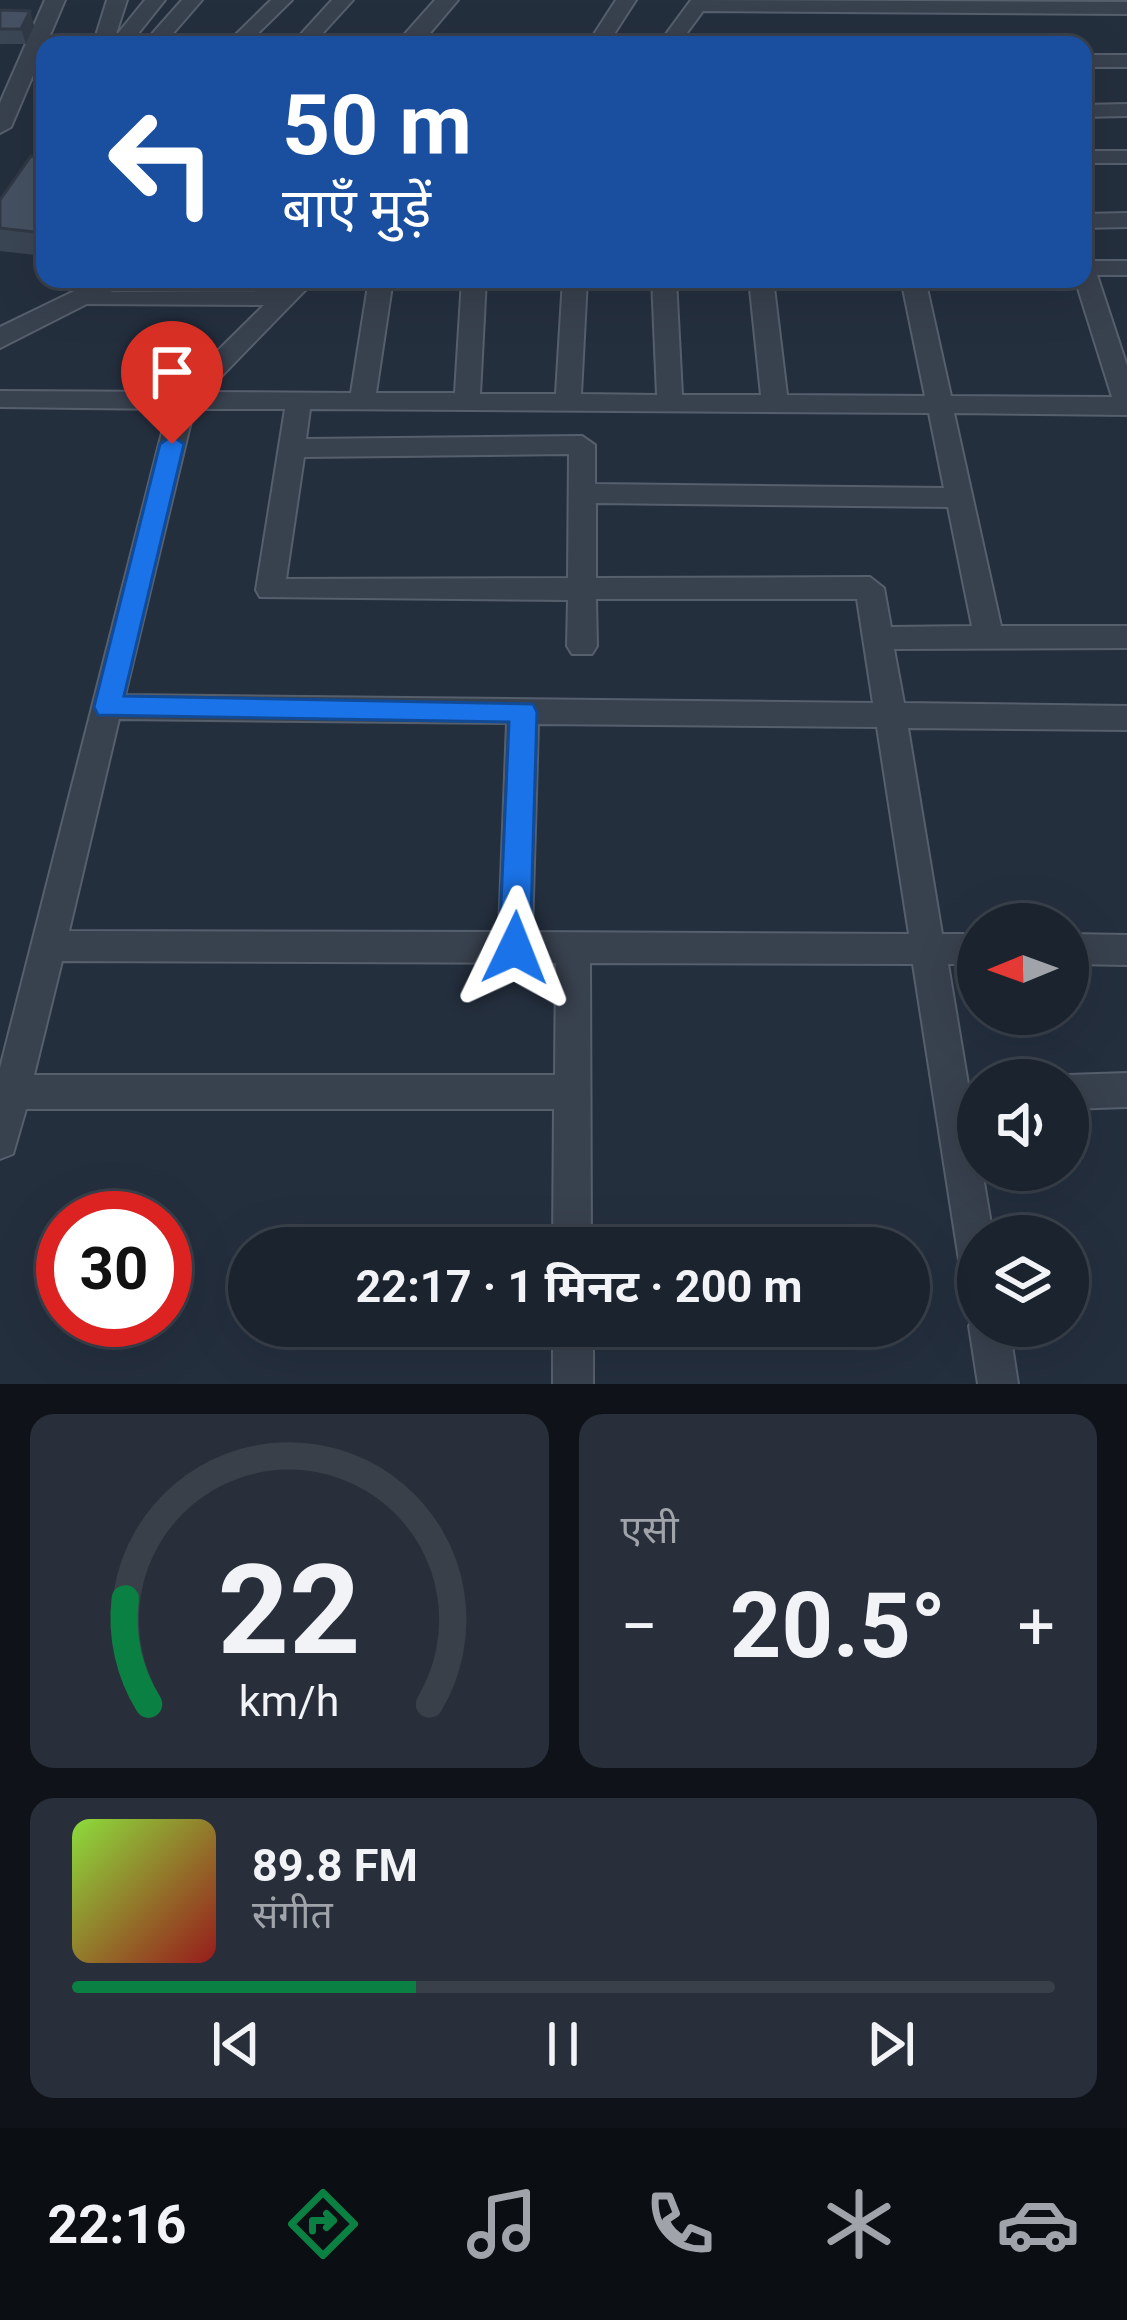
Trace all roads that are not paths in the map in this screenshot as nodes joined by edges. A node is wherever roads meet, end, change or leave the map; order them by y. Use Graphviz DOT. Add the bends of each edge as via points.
graph roads {
  1 [pos="55,0"];
  2 [pos="116,0"];
  3 [pos="155,0"];
  4 [pos="193,0"];
  5 [pos="282,0"];
  6 [pos="343,0"];
  7 [pos="447,0"];
  8 [pos="626,0"];
  9 [pos="699,3"];
  10 [pos="1127,8"];
  11 [pos="44,36"];
  12 [pos="106,36"];
  13 [pos="126,36"];
  14 [pos="160,36"];
  15 [pos="244,36"];
  16 [pos="310,36"];
  17 [pos="415,36"];
  18 [pos="604,36"];
  19 [pos="675,36"];
  20 [pos="0,56"];
  21 [pos="36,58"];
  22 [pos="1092,61"];
  23 [pos="1127,61"];
  24 [pos="36,62"];
  25 [pos="1127,110"];
  26 [pos="1092,111"];
  27 [pos="0,127"];
  28 [pos="1092,157"];
  29 [pos="1127,157"];
  30 [pos="1127,220"];
  31 [pos="1092,221"];
  32 [pos="1127,268"];
  33 [pos="1092,269"];
  34 [pos="1092,285"];
  35 [pos="104,288"];
  36 [pos="295,288"];
  37 [pos="380,288"];
  38 [pos="473,288"];
  39 [pos="574,288"];
  40 [pos="664,288"];
  41 [pos="762,288"];
  42 [pos="916,288"];
  43 [pos="85,297"];
  44 [pos="285,298"];
  45 [pos="1114,324"];
  46 [pos="0,339"];
  47 [pos="0,399"];
  48 [pos="183,400"];
  49 [pos="299,401"];
  50 [pos="362,401"];
  51 [pos="467,402"];
  52 [pos="568,403"];
  53 [pos="670,404"];
  54 [pos="775,404"];
  55 [pos="943,405"];
  56 [pos="1127,405"];
  57 [pos="292,448"];
  58 [pos="584,493"];
  59 [pos="962,498"];
  60 [pos="581,588"];
  61 [pos="989,636"];
  62 [pos="1127,637"];
  63 [pos="876,638"];
  64 [pos="582,646"];
  65 [pos="107,707"];
  66 [pos="523,712"];
  67 [pos="889,716"];
  68 [pos="1127,718"];
  69 [pos="48,946"];
  70 [pos="515,948"];
  71 [pos="572,948"];
  72 [pos="927,949"];
  73 [pos="957,949"];
  74 [pos="1089,950"];
  75 [pos="1127,950"];
  76 [pos="957,1067"];
  77 [pos="1127,1090"];
  78 [pos="1089,1091"];
  79 [pos="6,1092"];
  80 [pos="572,1092"];
  81 [pos="0,1141"];
  82 [pos="572,1227"];
  83 [pos="573,1347"];
  84 [pos="992,1347"];
  85 [pos="573,1384"];
  86 [pos="998,1384"];
  1 -- 11 [label="street"];
  2 -- 12 [label="street"];
  3 -- 13 [label="street"];
  4 -- 14 [label="street"];
  5 -- 15 [label="street"];
  6 -- 16 [label="street"];
  7 -- 17 [label="street"];
  8 -- 18 [label="street"];
  9 -- 10 [label="street"];
  9 -- 19 [label="street"];
  20 -- 21 [label="street"];
  22 -- 23 [label="street"];
  24 -- 27 [label="street"];
  25 -- 26 [label="street"];
  28 -- 29 [label="street"];
  30 -- 31 [label="street"];
  32 -- 33 [label="street"];
  34 -- 45 [label="street"];
  35 -- 43 [label="street"];
  36 -- 44 [label="street"];
  37 -- 50 [label="street"];
  38 -- 51 [label="street"];
  39 -- 52 [label="street"];
  40 -- 53 [label="street"];
  41 -- 54 [label="street"];
  42 -- 55 [label="street"];
  43 -- 44 [label="street"];
  43 -- 46 [label="street"];
  44 -- 48 [label="street"];
  45 -- 56 [label="street"];
  47 -- 48 [label="street"];
  48 -- 49 [label="street"];
  48 -- 65 [label="street"];
  49 -- 50 [label="street"];
  49 -- 57 [label="street"];
  50 -- 51 [label="street"];
  51 -- 52 [label="street"];
  52 -- 53 [label="street"];
  53 -- 54 [label="street"];
  54 -- 55 [label="street"];
  55 -- 56 [label="street"];
  55 -- 59 [label="street"];
  57 -- 58 [label="street" via="579,444"];
  57 -- 60 [label="street" via="270,590"];
  58 -- 59 [label="street"];
  58 -- 60 [label="street"];
  59 -- 61 [label="street"];
  60 -- 63 [label="street" via="868,586"];
  60 -- 64 [label="street"];
  61 -- 62 [label="street"];
  61 -- 63 [label="street"];
  63 -- 67 [label="street"];
  65 -- 66 [label="street"];
  65 -- 69 [label="street"];
  66 -- 67 [label="street"];
  66 -- 70 [label="street"];
  67 -- 68 [label="street"];
  67 -- 72 [label="street"];
  69 -- 70 [label="street"];
  69 -- 79 [label="street"];
  70 -- 71 [label="street"];
  71 -- 72 [label="street"];
  71 -- 80 [label="street"];
  72 -- 73 [label="street"];
  72 -- 76 [label="street"];
  74 -- 75 [label="street"];
  77 -- 78 [label="street"];
  79 -- 80 [label="street"];
  79 -- 81 [label="street"];
  80 -- 82 [label="street"];
  83 -- 85 [label="street"];
  84 -- 86 [label="street"];
}
